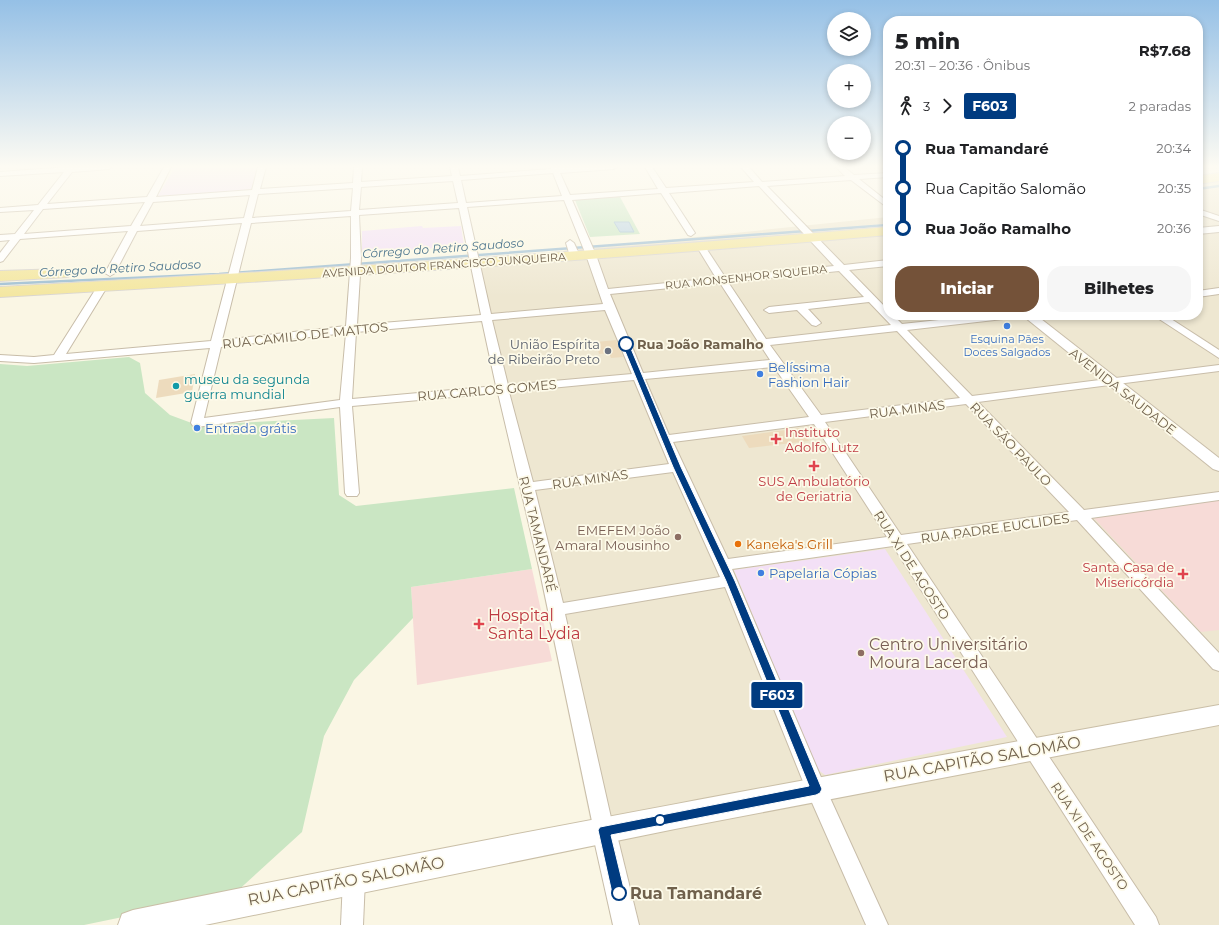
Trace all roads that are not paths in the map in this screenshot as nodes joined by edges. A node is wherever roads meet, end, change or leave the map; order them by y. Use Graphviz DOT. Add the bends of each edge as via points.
graph roads {
  1 [pos="38,210"];
  2 [pos="144,210"];
  3 [pos="250,210"];
  4 [pos="399,210"];
  5 [pos="464,210"];
  6 [pos="570,210"];
  7 [pos="676,210"];
  8 [pos="787,210"];
  9 [pos="355,213"];
  10 [pos="1203,213"];
  11 [pos="883,219"];
  12 [pos="1219,219"];
  13 [pos="247,220"];
  14 [pos="778,227"];
  15 [pos="133,228"];
  16 [pos="1219,228"];
  17 [pos="1203,230"];
  18 [pos="883,231"];
  19 [pos="707,232"];
  20 [pos="808,232"];
  21 [pos="691,233"];
  22 [pos="676,234"];
  23 [pos="18,236"];
  24 [pos="0,238"];
  25 [pos="600,240"];
  26 [pos="701,247"];
  27 [pos="578,248"];
  28 [pos="457,250"];
  29 [pos="476,255"];
  30 [pos="371,256"];
  31 [pos="0,259"];
  32 [pos="883,264"];
  33 [pos="355,265"];
  34 [pos="842,268"];
  35 [pos="241,272"];
  36 [pos="110,273"];
  37 [pos="0,276"];
  38 [pos="722,279"];
  39 [pos="102,287"];
  40 [pos="1219,291"];
  41 [pos="0,292"];
  42 [pos="604,292"];
  43 [pos="1203,293"];
  44 [pos="873,299"];
  45 [pos="609,307"];
  46 [pos="800,307"];
  47 [pos="770,310"];
  48 [pos="883,310"];
  49 [pos="488,318"];
  50 [pos="892,320"];
  51 [pos="969,320"];
  52 [pos="1034,320"];
  53 [pos="1166,320"];
  54 [pos="816,323"];
  55 [pos="899,328"];
  56 [pos="351,329"];
  57 [pos="764,343"];
  58 [pos="216,344"];
  59 [pos="1219,355"];
  60 [pos="0,358"];
  61 [pos="58,358"];
  62 [pos="777,363"];
  63 [pos="1219,368"];
  64 [pos="639,376"];
  65 [pos="1112,382"];
  66 [pos="503,388"];
  67 [pos="970,401"];
  68 [pos="346,403"];
  69 [pos="817,419"];
  70 [pos="666,439"];
  71 [pos="1219,466"];
  72 [pos="677,467"];
  73 [pos="526,487"];
  74 [pos="352,493"];
  75 [pos="1219,496"];
  76 [pos="1081,516"];
  77 [pos="897,541"];
  78 [pos="723,565"];
  79 [pos="730,581"];
  80 [pos="556,610"];
  81 [pos="1219,664"];
  82 [pos="1219,715"];
  83 [pos="1032,749"];
  84 [pos="816,789"];
  85 [pos="604,830"];
  86 [pos="354,879"];
  87 [pos="133,925"];
  88 [pos="352,925"];
  89 [pos="626,925"];
  90 [pos="877,925"];
  91 [pos="1148,925"];
  1 -- 23 [label="street"];
  2 -- 15 [label="street"];
  3 -- 13 [label="street"];
  4 -- 9 [label="street"];
  5 -- 29 [label="street, RUA TAMANDARÉ"];
  6 -- 27 [label="street"];
  7 -- 21 [label="street"];
  8 -- 20 [label="street, RUA SÃO PAULO"];
  9 -- 13 [label="street"];
  9 -- 33 [label="street"];
  10 -- 12 [label="street"];
  11 -- 20 [label="main road, AVENIDA DOUTOR FRANCISCO JUNQUEIRA"];
  13 -- 15 [label="street"];
  13 -- 35 [label="street"];
  14 -- 20 [label="main road, AVENIDA DOUTOR FRANCISCO JUNQUEIRA"];
  15 -- 23 [label="street"];
  15 -- 36 [label="street"];
  16 -- 17 [label="street"];
  18 -- 20 [label="main road, AVENIDA DOUTOR FRANCISCO JUNQUEIRA"];
  19 -- 21 [label="main road"];
  20 -- 26 [label="main road, AVENIDA DOUTOR FRANCISCO JUNQUEIRA"];
  20 -- 34 [label="street, RUA SÃO PAULO"];
  21 -- 22 [label="main road"];
  23 -- 24 [label="street"];
  23 -- 31 [label="street"];
  25 -- 27 [label="main road, AVENIDA DOUTOR FRANCISCO JUNQUEIRA"];
  26 -- 27 [label="main road, AVENIDA DOUTOR FRANCISCO JUNQUEIRA"];
  26 -- 38 [label="street, RUA XI DE AGOSTO"];
  27 -- 29 [label="main road, AVENIDA DOUTOR FRANCISCO JUNQUEIRA"];
  27 -- 42 [label="street"];
  28 -- 29 [label="main road, AVENIDA DOUTOR FRANCISCO JUNQUEIRA"];
  29 -- 33 [label="main road, AVENIDA DOUTOR FRANCISCO JUNQUEIRA"];
  29 -- 49 [label="street, RUA TAMANDARÉ"];
  30 -- 33 [label="main road, AVENIDA DOUTOR FRANCISCO JUNQUEIRA"];
  32 -- 34 [label="street, RUA MONSENHOR SIQUEIRA"];
  33 -- 35 [label="main road, AVENIDA DOUTOR FRANCISCO JUNQUEIRA"];
  33 -- 56 [label="street"];
  34 -- 38 [label="street, RUA MONSENHOR SIQUEIRA"];
  34 -- 44 [label="street, RUA SÃO PAULO"];
  35 -- 36 [label="main road, AVENIDA DOUTOR FRANCISCO JUNQUEIRA"];
  35 -- 39 [label="main road, AVENIDA DOUTOR FRANCISCO JUNQUEIRA"];
  35 -- 58 [label="street"];
  36 -- 37 [label="main road, AVENIDA DOUTOR FRANCISCO JUNQUEIRA"];
  38 -- 42 [label="street, RUA MONSENHOR SIQUEIRA"];
  38 -- 57 [label="street, RUA XI DE AGOSTO"];
  39 -- 41 [label="main road, AVENIDA DOUTOR FRANCISCO JUNQUEIRA"];
  39 -- 61 [label="street"];
  40 -- 43 [label="street"];
  42 -- 45 [label="street"];
  44 -- 46 [label="street"];
  44 -- 48 [label="street, RUA SÃO PAULO"];
  45 -- 49 [label="street, RUA CAMILO DE MATTOS"];
  45 -- 64 [label="street"];
  46 -- 47 [label="street"];
  46 -- 54 [label="street"];
  49 -- 56 [label="street, RUA CAMILO DE MATTOS"];
  49 -- 66 [label="street, RUA TAMANDARÉ"];
  50 -- 55 [label="street, RUA SÃO PAULO"];
  51 -- 55 [label="street"];
  52 -- 65 [label="street, AVENIDA SAUDADE"];
  53 -- 59 [label="street"];
  55 -- 57 [label="street"];
  55 -- 67 [label="street, RUA SÃO PAULO"];
  56 -- 58 [label="street, RUA CAMILO DE MATTOS"];
  56 -- 68 [label="street"];
  57 -- 62 [label="street, RUA XI DE AGOSTO"];
  58 -- 61 [label="street, RUA CAMILO DE MATTOS"];
  58 -- 68 [label="street, RUA CARLOS GOMES" via="197,423"];
  60 -- 61 [label="street, RUA CAMILO DE MATTOS"];
  62 -- 64 [label="street, RUA CARLOS GOMES"];
  62 -- 69 [label="street, RUA XI DE AGOSTO"];
  63 -- 65 [label="street, RUA MINAS"];
  64 -- 66 [label="street, RUA CARLOS GOMES"];
  64 -- 70 [label="street"];
  65 -- 67 [label="street, RUA MINAS"];
  65 -- 71 [label="street, AVENIDA SAUDADE"];
  66 -- 68 [label="street, RUA CARLOS GOMES"];
  66 -- 73 [label="street, RUA TAMANDARÉ"];
  67 -- 69 [label="street, RUA MINAS"];
  67 -- 76 [label="street, RUA SÃO PAULO"];
  68 -- 74 [label="street"];
  69 -- 70 [label="street, RUA MINAS"];
  69 -- 77 [label="street, RUA XI DE AGOSTO"];
  70 -- 72 [label="street"];
  72 -- 73 [label="street, RUA MINAS"];
  72 -- 78 [label="street"];
  73 -- 80 [label="street, RUA TAMANDARÉ"];
  75 -- 76 [label="street, RUA PADRE EUCLIDES"];
  76 -- 77 [label="street, RUA PADRE EUCLIDES"];
  76 -- 81 [label="street, RUA SÃO PAULO"];
  77 -- 78 [label="street, RUA PADRE EUCLIDES"];
  77 -- 83 [label="street, RUA XI DE AGOSTO"];
  78 -- 79 [label="street"];
  79 -- 80 [label="street"];
  79 -- 84 [label="street"];
  80 -- 85 [label="street, RUA TAMANDARÉ"];
  82 -- 83 [label="main road, RUA CAPITÃO SALOMÃO"];
  83 -- 84 [label="main road, RUA CAPITÃO SALOMÃO"];
  83 -- 91 [label="street, RUA XI DE AGOSTO"];
  84 -- 85 [label="main road, RUA CAPITÃO SALOMÃO"];
  84 -- 90 [label="street"];
  85 -- 86 [label="main road, RUA CAPITÃO SALOMÃO"];
  85 -- 89 [label="street, RUA TAMANDARÉ"];
  86 -- 87 [label="main road, RUA CAPITÃO SALOMÃO"];
  86 -- 88 [label="street"];
}
